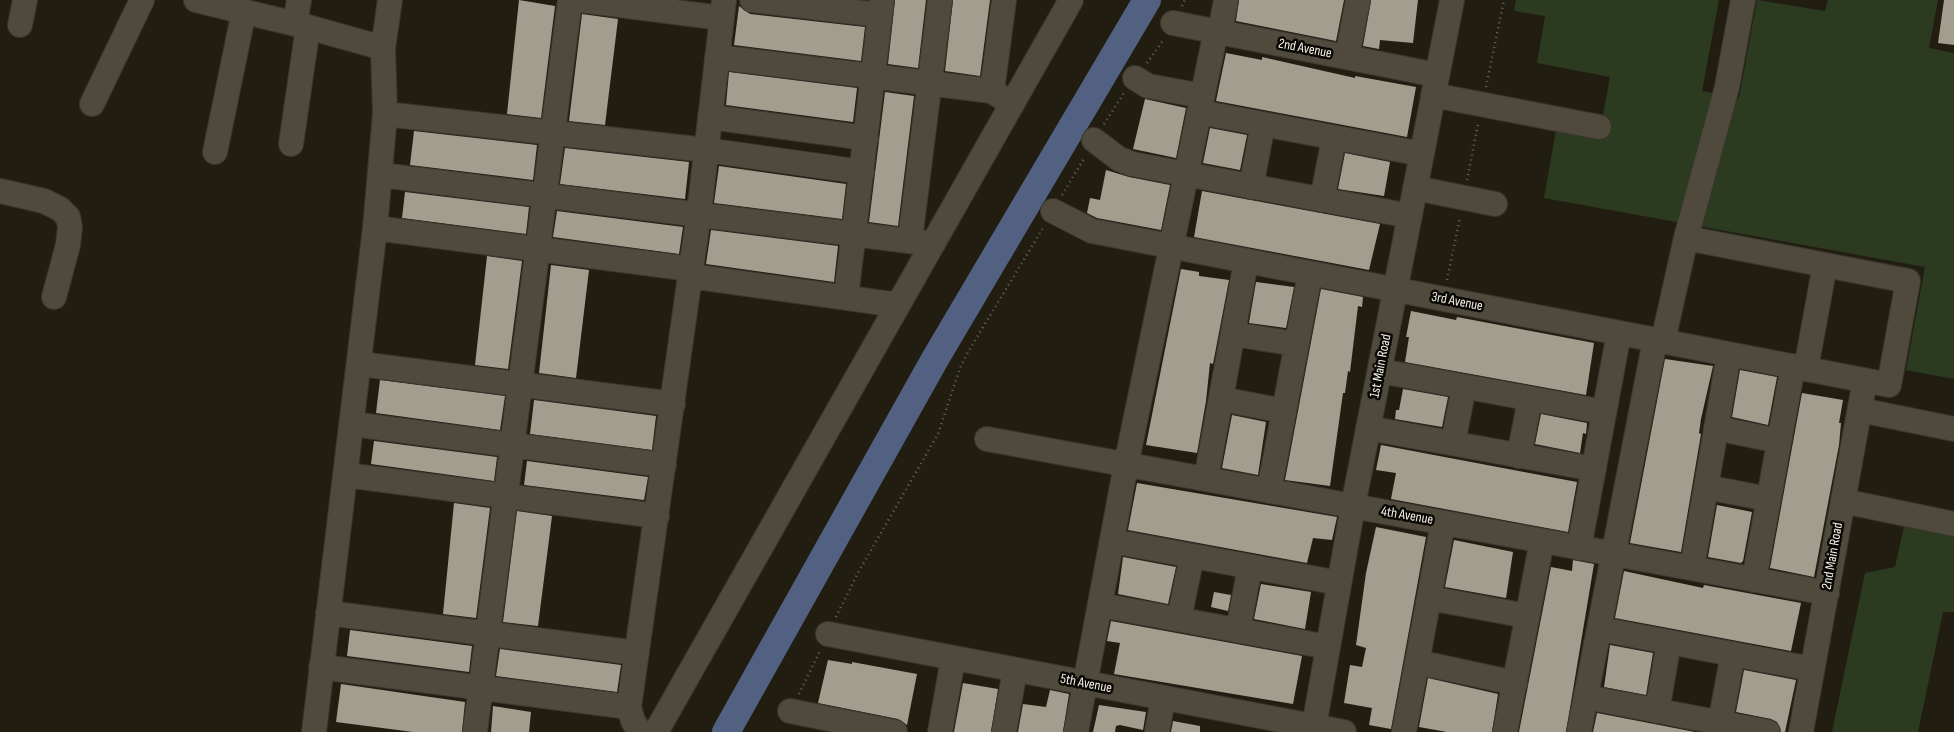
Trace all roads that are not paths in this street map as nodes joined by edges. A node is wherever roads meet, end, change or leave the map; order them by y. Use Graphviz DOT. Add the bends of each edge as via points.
graph roads {
  1 [pos="25,0"];
  2 [pos="142,0"];
  3 [pos="197,0"];
  4 [pos="299,0"];
  5 [pos="390,0"];
  6 [pos="570,0"];
  7 [pos="580,0"];
  8 [pos="752,0"];
  9 [pos="940,0"];
  10 [pos="1004,0"];
  11 [pos="1071,0"];
  12 [pos="1086,0"];
  13 [pos="1226,0"];
  14 [pos="1358,0"];
  15 [pos="1452,0"];
  16 [pos="1744,0"];
  17 [pos="881,7"];
  18 [pos="723,9"];
  19 [pos="244,11"];
  20 [pos="1173,23"];
  21 [pos="20,25"];
  22 [pos="302,25"];
  23 [pos="1218,31"];
  24 [pos="383,48"];
  25 [pos="717,57"];
  26 [pos="1347,57"];
  27 [pos="873,76"];
  28 [pos="1135,78"];
  29 [pos="931,83"];
  30 [pos="1435,85"];
  31 [pos="992,91"];
  32 [pos="92,104"];
  33 [pos="1012,104"];
  34 [pos="1200,104"];
  35 [pos="385,114"];
  36 [pos="710,117"];
  37 [pos="1263,124"];
  38 [pos="1599,127"];
  39 [pos="552,133"];
  40 [pos="866,138"];
  41 [pos="1334,138"];
  42 [pos="1094,140"];
  43 [pos="290,144"];
  44 [pos="706,150"];
  45 [pos="215,152"];
  46 [pos="1422,154"];
  47 [pos="862,172"];
  48 [pos="381,175"];
  49 [pos="1186,175"];
  50 [pos="1251,187"];
  51 [pos="1415,188"];
  52 [pos="0,191"];
  53 [pos="544,194"];
  54 [pos="1322,200"];
  55 [pos="1495,204"];
  56 [pos="1053,211"];
  57 [pos="699,213"];
  58 [pos="1410,216"];
  59 [pos="375,228"];
  60 [pos="854,233"];
  61 [pos="1686,238"];
  62 [pos="910,240"];
  63 [pos="933,244"];
  64 [pos="1170,247"];
  65 [pos="537,248"];
  66 [pos="1246,262"];
  67 [pos="1824,265"];
  68 [pos="691,272"];
  69 [pos="1310,274"];
  70 [pos="1396,290"];
  71 [pos="54,297"];
  72 [pos="846,297"];
  73 [pos="898,305"];
  74 [pos="1619,333"];
  75 [pos="1233,334"];
  76 [pos="1659,340"];
  77 [pos="1296,344"];
  78 [pos="1729,354"];
  79 [pos="360,364"];
  80 [pos="1799,367"];
  81 [pos="1380,371"];
  82 [pos="1865,380"];
  83 [pos="519,384"];
  84 [pos="1464,386"];
  85 [pos="1530,399"];
  86 [pos="1220,400"];
  87 [pos="673,404"];
  88 [pos="1860,410"];
  89 [pos="1284,411"];
  90 [pos="1604,412"];
  91 [pos="352,424"];
  92 [pos="1368,428"];
  93 [pos="1716,428"];
  94 [pos="1954,429"];
  95 [pos="987,439"];
  96 [pos="1779,441"];
  97 [pos="1453,443"];
  98 [pos="511,446"];
  99 [pos="1519,456"];
  100 [pos="664,465"];
  101 [pos="1126,465"];
  102 [pos="1594,469"];
  103 [pos="346,476"];
  104 [pos="1206,479"];
  105 [pos="1706,487"];
  106 [pos="1269,491"];
  107 [pos="505,496"];
  108 [pos="1768,499"];
  109 [pos="1843,501"];
  110 [pos="1353,506"];
  111 [pos="657,516"];
  112 [pos="1443,522"];
  113 [pos="1954,524"];
  114 [pos="1112,541"];
  115 [pos="1542,541"];
  116 [pos="1579,548"];
  117 [pos="1614,554"];
  118 [pos="1192,556"];
  119 [pos="1250,566"];
  120 [pos="1692,568"];
  121 [pos="1754,580"];
  122 [pos="1339,583"];
  123 [pos="1827,593"];
  124 [pos="1429,598"];
  125 [pos="1100,604"];
  126 [pos="328,613"];
  127 [pos="1528,616"];
  128 [pos="1179,619"];
  129 [pos="1600,629"];
  130 [pos="1238,630"];
  131 [pos="487,634"];
  132 [pos="828,634"];
  133 [pos="1669,642"];
  134 [pos="1328,647"];
  135 [pos="637,653"];
  136 [pos="1733,654"];
  137 [pos="953,659"];
  138 [pos="1417,662"];
  139 [pos="321,667"];
  140 [pos="1812,669"];
  141 [pos="1015,670"];
  142 [pos="1515,683"];
  143 [pos="1085,684"];
  144 [pos="480,688"];
  145 [pos="1586,697"];
  146 [pos="1163,698"];
  147 [pos="629,707"];
  148 [pos="790,711"];
  149 [pos="1657,711"];
  150 [pos="1230,722"];
  151 [pos="1720,723"];
  152 [pos="1314,729"];
  153 [pos="314,732"];
  154 [pos="475,732"];
  155 [pos="640,732"];
  156 [pos="656,732"];
  157 [pos="672,732"];
  158 [pos="894,732"];
  159 [pos="940,732"];
  160 [pos="1004,732"];
  161 [pos="1076,732"];
  162 [pos="1157,732"];
  163 [pos="1344,732"];
  164 [pos="1404,732"];
  165 [pos="1505,732"];
  166 [pos="1579,732"];
  167 [pos="1768,732"];
  168 [pos="1801,732"];
  1 -- 21 [label="street"];
  2 -- 32 [label="street"];
  3 -- 19 [label="street"];
  4 -- 22 [label="street"];
  5 -- 24 [label="street"];
  6 -- 39 [label="street"];
  7 -- 18 [label="street"];
  8 -- 17 [label="street"];
  9 -- 29 [label="street"];
  10 -- 31 [label="street"];
  11 -- 33 [label="street"];
  12 -- 157 [label="street"];
  13 -- 23 [label="street"];
  14 -- 26 [label="street"];
  15 -- 30 [label="street, 1st Main Road"];
  16 -- 61 [label="street" via="1727,87"];
  17 -- 27 [label="street"];
  18 -- 25 [label="street"];
  19 -- 22 [label="street"];
  19 -- 45 [label="street"];
  20 -- 23 [label="street, 2nd Avenue"];
  22 -- 24 [label="street"];
  22 -- 43 [label="street"];
  23 -- 26 [label="street, 2nd Avenue"];
  23 -- 34 [label="street"];
  24 -- 35 [label="street"];
  25 -- 27 [label="street"];
  25 -- 36 [label="street"];
  26 -- 30 [label="street, 2nd Avenue"];
  27 -- 29 [label="street"];
  27 -- 40 [label="street"];
  28 -- 34 [label="street" via="1148,86"];
  29 -- 31 [label="street"];
  29 -- 62 [label="street"];
  30 -- 38 [label="street, 2nd Avenue" via="1482,104"];
  30 -- 46 [label="street, 1st Main Road"];
  31 -- 33 [label="street"];
  33 -- 63 [label="street"];
  34 -- 37 [label="street"];
  34 -- 49 [label="street"];
  35 -- 39 [label="street"];
  35 -- 48 [label="street"];
  36 -- 40 [label="street"];
  36 -- 44 [label="street"];
  37 -- 41 [label="street"];
  37 -- 50 [label="street"];
  39 -- 44 [label="street"];
  39 -- 53 [label="street"];
  40 -- 47 [label="street"];
  41 -- 46 [label="street"];
  41 -- 54 [label="street"];
  42 -- 49 [label="street" via="1119,159"];
  44 -- 47 [label="street"];
  44 -- 57 [label="street"];
  46 -- 51 [label="street, 1st Main Road"];
  47 -- 60 [label="street"];
  48 -- 53 [label="street"];
  48 -- 59 [label="street"];
  49 -- 50 [label="street"];
  49 -- 64 [label="street"];
  50 -- 54 [label="street"];
  51 -- 55 [label="street"];
  51 -- 58 [label="street, 1st Main Road"];
  52 -- 71 [label="street" via="44,201 68,217 68,245"];
  53 -- 57 [label="street"];
  53 -- 65 [label="street"];
  54 -- 58 [label="street"];
  56 -- 64 [label="street, 3rd Avenue" via="1092,231"];
  57 -- 60 [label="street"];
  57 -- 68 [label="street"];
  58 -- 70 [label="street, 1st Main Road"];
  59 -- 65 [label="street"];
  59 -- 79 [label="street"];
  60 -- 62 [label="street"];
  60 -- 72 [label="street"];
  61 -- 67 [label="street"];
  61 -- 76 [label="street"];
  62 -- 63 [label="street"];
  63 -- 73 [label="street"];
  64 -- 66 [label="street, 3rd Avenue"];
  64 -- 101 [label="street"];
  65 -- 68 [label="street"];
  65 -- 83 [label="street"];
  66 -- 69 [label="street, 3rd Avenue"];
  66 -- 75 [label="street"];
  67 -- 80 [label="street"];
  67 -- 82 [label="street, 3rd Avenue" via="1908,281 1889,385"];
  68 -- 72 [label="street"];
  68 -- 87 [label="street"];
  69 -- 70 [label="street, 3rd Avenue"];
  69 -- 77 [label="street"];
  70 -- 74 [label="street, 3rd Avenue"];
  70 -- 81 [label="street, 1st Main Road"];
  72 -- 73 [label="street"];
  73 -- 156 [label="street"];
  74 -- 76 [label="street, 3rd Avenue"];
  74 -- 90 [label="street"];
  75 -- 77 [label="street"];
  75 -- 86 [label="street"];
  76 -- 78 [label="street, 3rd Avenue"];
  76 -- 117 [label="street"];
  77 -- 89 [label="street"];
  78 -- 80 [label="street, 3rd Avenue"];
  78 -- 93 [label="street"];
  79 -- 83 [label="street"];
  79 -- 91 [label="street"];
  80 -- 82 [label="street, 3rd Avenue"];
  80 -- 96 [label="street"];
  81 -- 84 [label="street"];
  81 -- 92 [label="street, 1st Main Road"];
  82 -- 88 [label="street, 2nd Main Road"];
  83 -- 87 [label="street"];
  83 -- 98 [label="street"];
  84 -- 85 [label="street"];
  84 -- 97 [label="street"];
  85 -- 90 [label="street"];
  85 -- 99 [label="street"];
  86 -- 89 [label="street"];
  86 -- 104 [label="street"];
  87 -- 100 [label="street"];
  88 -- 94 [label="street"];
  88 -- 109 [label="street, 2nd Main Road"];
  89 -- 106 [label="street"];
  90 -- 102 [label="street"];
  91 -- 98 [label="street"];
  91 -- 103 [label="street"];
  92 -- 97 [label="street"];
  92 -- 110 [label="street, 1st Main Road"];
  93 -- 96 [label="street"];
  93 -- 105 [label="street"];
  95 -- 101 [label="street, 4th Avenue"];
  96 -- 108 [label="street"];
  97 -- 99 [label="street"];
  98 -- 100 [label="street"];
  98 -- 107 [label="street"];
  99 -- 102 [label="street"];
  100 -- 111 [label="street"];
  101 -- 104 [label="street, 4th Avenue"];
  101 -- 114 [label="street"];
  102 -- 116 [label="street"];
  103 -- 107 [label="street"];
  103 -- 126 [label="street"];
  104 -- 106 [label="street, 4th Avenue"];
  105 -- 108 [label="street"];
  105 -- 120 [label="street"];
  106 -- 110 [label="street, 4th Avenue"];
  107 -- 111 [label="street"];
  107 -- 131 [label="street"];
  108 -- 121 [label="street"];
  109 -- 113 [label="street"];
  109 -- 123 [label="street, 2nd Main Road"];
  110 -- 112 [label="street, 4th Avenue"];
  110 -- 122 [label="street, 1st Main Road"];
  111 -- 135 [label="street"];
  112 -- 115 [label="street, 4th Avenue"];
  112 -- 124 [label="street"];
  114 -- 118 [label="street"];
  114 -- 125 [label="street"];
  115 -- 116 [label="street, 4th Avenue"];
  115 -- 127 [label="street"];
  116 -- 117 [label="street, 4th Avenue"];
  117 -- 120 [label="street, 4th Avenue"];
  117 -- 129 [label="street"];
  118 -- 119 [label="street"];
  118 -- 128 [label="street"];
  119 -- 122 [label="street"];
  119 -- 130 [label="street"];
  120 -- 121 [label="street, 4th Avenue"];
  121 -- 123 [label="street, 4th Avenue"];
  122 -- 134 [label="street, 1st Main Road"];
  123 -- 140 [label="street, 2nd Main Road"];
  124 -- 127 [label="street"];
  124 -- 138 [label="street"];
  125 -- 128 [label="street"];
  125 -- 143 [label="street"];
  126 -- 131 [label="street"];
  126 -- 139 [label="street"];
  127 -- 142 [label="street"];
  128 -- 130 [label="street"];
  129 -- 133 [label="street"];
  129 -- 145 [label="street"];
  130 -- 134 [label="street"];
  131 -- 135 [label="street"];
  131 -- 144 [label="street"];
  132 -- 137 [label="street, 5th Avenue"];
  133 -- 136 [label="street"];
  133 -- 149 [label="street"];
  134 -- 152 [label="street, 1st Main Road"];
  135 -- 147 [label="street"];
  136 -- 140 [label="street"];
  136 -- 151 [label="street"];
  137 -- 141 [label="street, 5th Avenue"];
  137 -- 159 [label="street"];
  138 -- 142 [label="street"];
  138 -- 164 [label="street"];
  139 -- 144 [label="street"];
  139 -- 153 [label="street"];
  140 -- 168 [label="street, 2nd Main Road"];
  141 -- 143 [label="street, 5th Avenue"];
  141 -- 160 [label="street"];
  142 -- 165 [label="street"];
  143 -- 146 [label="street, 5th Avenue"];
  143 -- 161 [label="street"];
  144 -- 147 [label="street"];
  144 -- 154 [label="street"];
  145 -- 149 [label="street"];
  145 -- 166 [label="street"];
  146 -- 150 [label="street, 5th Avenue"];
  146 -- 162 [label="street"];
  147 -- 155 [label="street"];
  148 -- 158 [label="street"];
  149 -- 151 [label="street"];
  150 -- 152 [label="street, 5th Avenue"];
  151 -- 167 [label="street"];
  152 -- 163 [label="street, 5th Avenue"];
}
